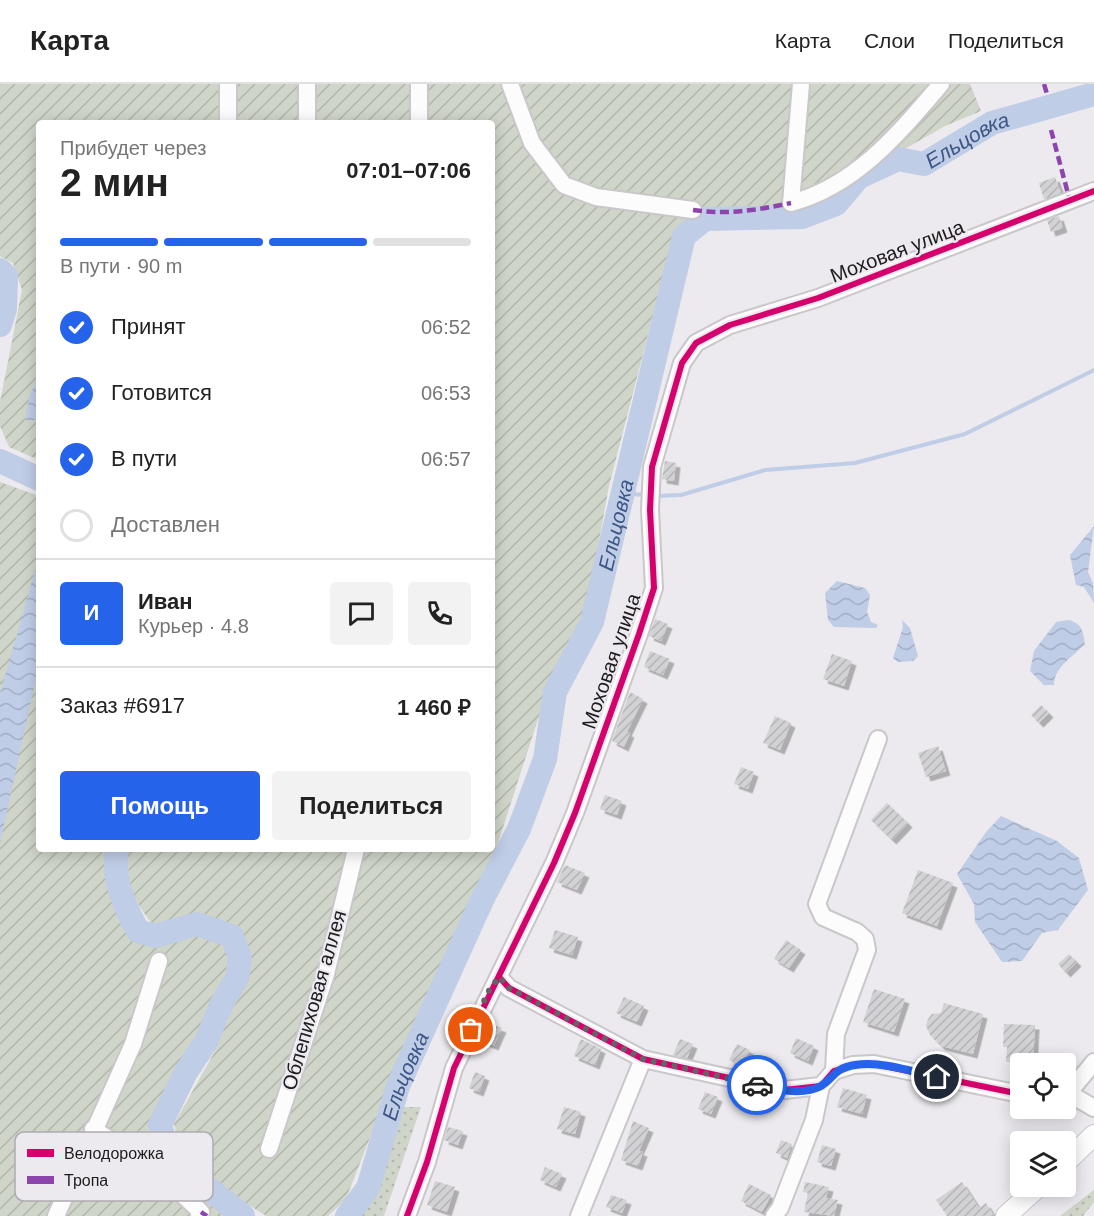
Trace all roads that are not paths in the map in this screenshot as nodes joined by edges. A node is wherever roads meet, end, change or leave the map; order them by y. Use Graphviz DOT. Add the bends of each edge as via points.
graph roads {
  1 [pos="228,84"];
  2 [pos="307,84"];
  3 [pos="419,84"];
  4 [pos="510,84"];
  5 [pos="801,84"];
  6 [pos="941,84"];
  7 [pos="228,120"];
  8 [pos="307,120"];
  9 [pos="419,120"];
  10 [pos="1094,192"];
  11 [pos="693,210"];
  12 [pos="878,739"];
  13 [pos="355,852"];
  14 [pos="159,961"];
  15 [pos="499,977"];
  16 [pos="643,1059"];
  17 [pos="1094,1062"];
  18 [pos="834,1071"];
  19 [pos="1076,1085"];
  20 [pos="821,1086"];
  21 [pos="1010,1092"];
  22 [pos="1076,1100"];
  23 [pos="1094,1108"];
  24 [pos="93,1129"];
  25 [pos="92,1132"];
  26 [pos="98,1132"];
  27 [pos="1094,1135"];
  28 [pos="268,1149"];
  29 [pos="1076,1152"];
  30 [pos="1027,1197"];
  31 [pos="62,1201"];
  32 [pos="189,1201"];
  33 [pos="56,1216"];
  34 [pos="199,1216"];
  35 [pos="407,1216"];
  36 [pos="579,1216"];
  37 [pos="774,1216"];
  38 [pos="1006,1216"];
  1 -- 7 [label="street"];
  2 -- 8 [label="street"];
  3 -- 9 [label="street"];
  4 -- 11 [label="street" via="532,143 564,185 596,197"];
  5 -- 6 [label="street" via="791,203 834,187 883,148"];
  10 -- 15 [label="street, Моховая улица" via="818,298 729,325 696,343 682,363 652,467 654,588 575,813"];
  12 -- 18 [label="street" via="817,904 823,917 865,939 867,950 836,1034"];
  13 -- 28 [label="street, Облепиховая аллея" via="326,974"];
  14 -- 24 [label="street" via="133,1044"];
  15 -- 16 [label="street" via="509,988"];
  15 -- 35 [label="street, Моховая улица" via="488,992 453,1068 427,1162"];
  16 -- 20 [label="street" via="783,1090"];
  16 -- 36 [label="street"];
  17 -- 19 [label="street"];
  18 -- 20 [label="street"];
  18 -- 21 [label="street" via="874,1064"];
  20 -- 37 [label="street" via="814,1120"];
  22 -- 23 [label="street"];
  24 -- 25 [label="street"];
  24 -- 26 [label="street"];
  27 -- 29 [label="street"];
  30 -- 38 [label="street"];
  31 -- 33 [label="street"];
  32 -- 34 [label="street" via="201,1212"];
}
